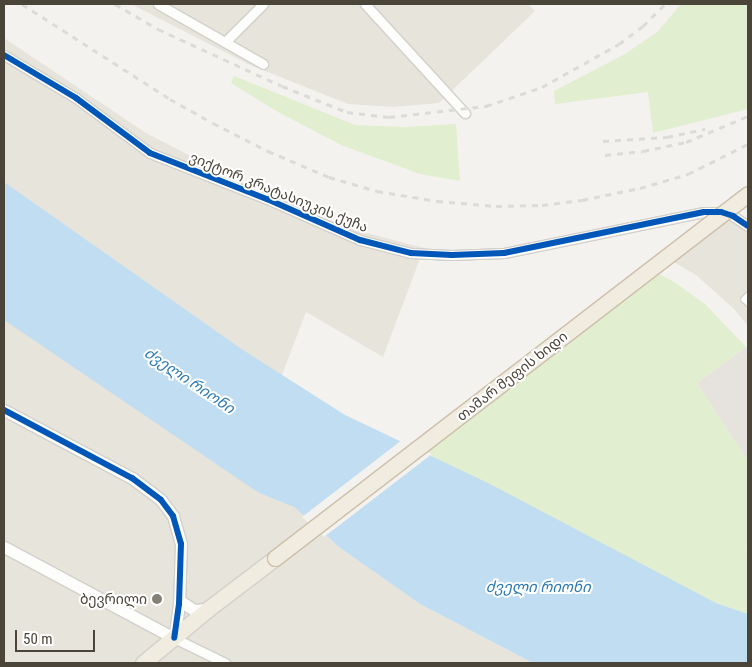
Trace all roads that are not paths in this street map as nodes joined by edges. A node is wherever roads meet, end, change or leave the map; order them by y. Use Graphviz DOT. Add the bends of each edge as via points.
graph roads {
  1 [pos="158,4"];
  2 [pos="263,4"];
  3 [pos="365,4"];
  4 [pos="225,42"];
  5 [pos="4,55"];
  6 [pos="264,64"];
  7 [pos="465,113"];
  8 [pos="748,194"];
  9 [pos="747,223"];
  10 [pos="748,296"];
  11 [pos="748,303"];
  12 [pos="4,410"];
  13 [pos="4,547"];
  14 [pos="179,600"];
  15 [pos="208,609"];
  16 [pos="174,638"];
  17 [pos="143,663"];
  18 [pos="225,663"];
  1 -- 4 [label="street"];
  2 -- 4 [label="street"];
  3 -- 7 [label="street"];
  4 -- 6 [label="street"];
  5 -- 9 [label="street, ვიქტორ კრატასიუკის ქუჩა" via="76,98 150,153 268,199 360,240 411,253 504,253 704,212 721,212"];
  8 -- 15 [label="highway, თამარ მეფის ხიდი, bridge"];
  10 -- 11 [label="lane" via="744,299"];
  12 -- 14 [label="street" via="132,478 160,500 173,516 181,544"];
  13 -- 16 [label="street"];
  14 -- 15 [label="street" via="194,610"];
  14 -- 16 [label="street"];
  15 -- 16 [label="highway, თამარ მეფის ხიდი"];
  16 -- 17 [label="highway, თამარ მეფის ხიდი"];
  16 -- 18 [label="street"];
}
